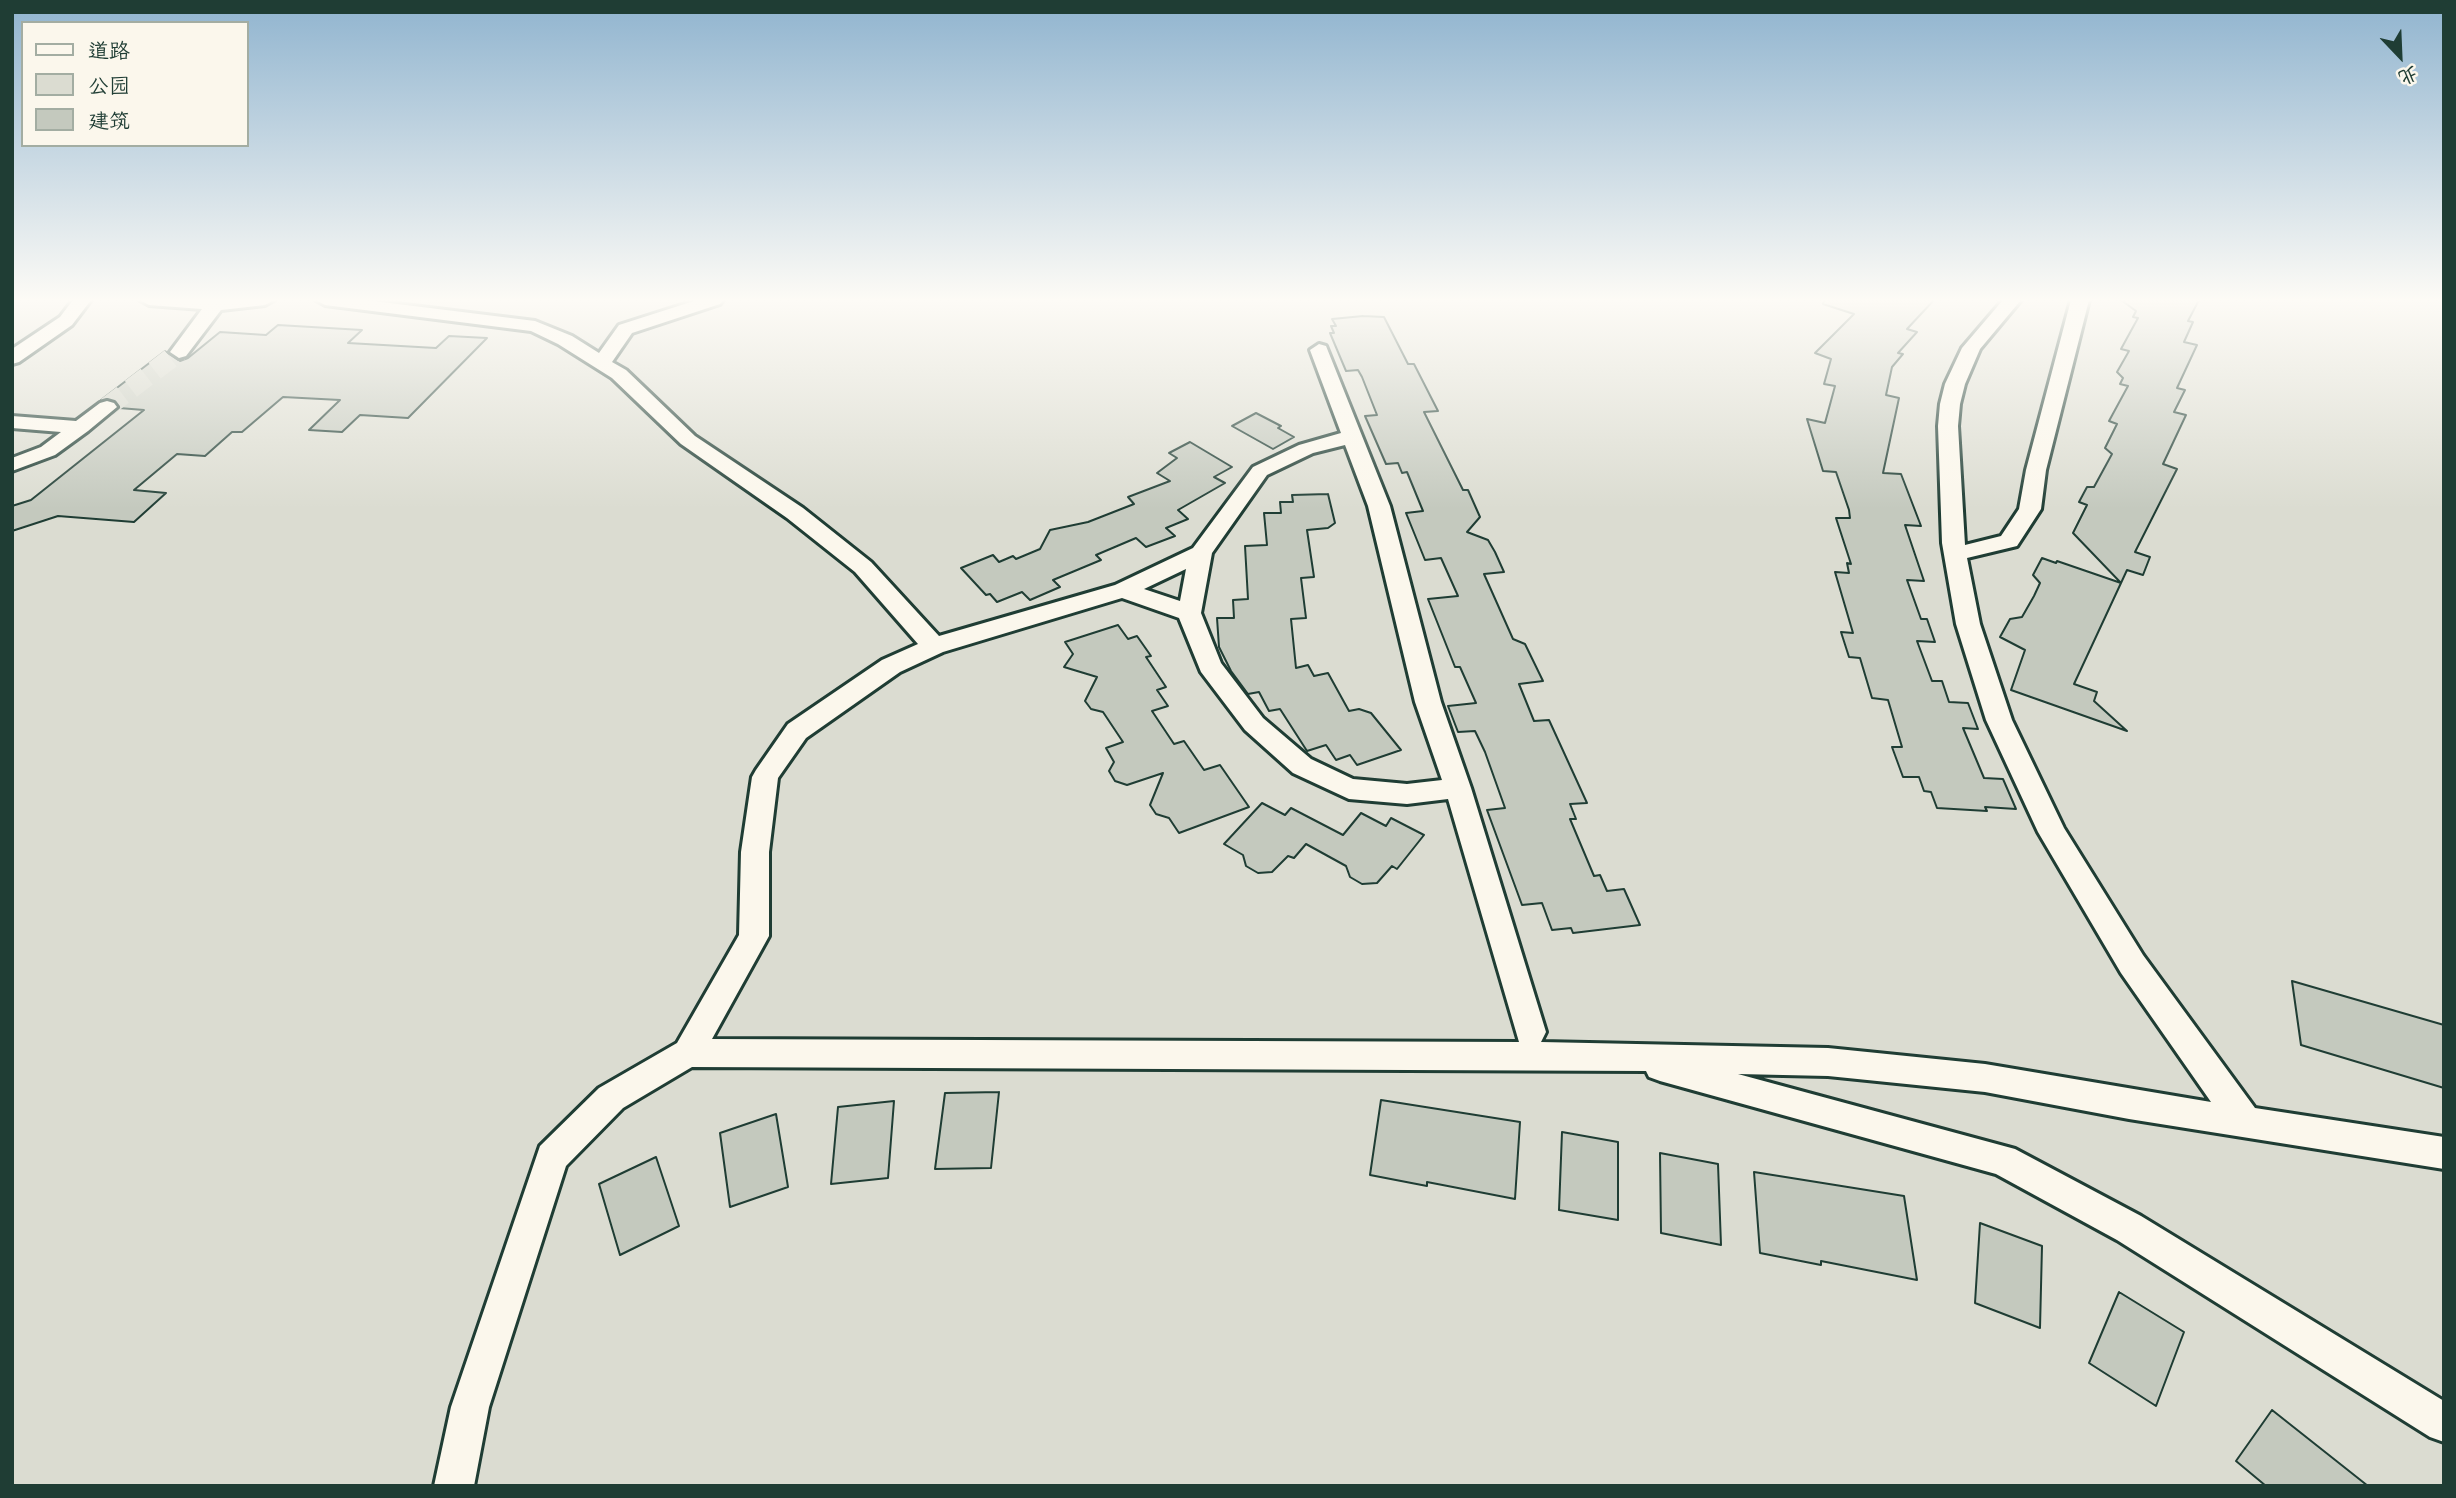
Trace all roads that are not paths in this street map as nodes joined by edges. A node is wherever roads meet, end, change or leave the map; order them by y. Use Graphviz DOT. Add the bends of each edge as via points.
graph roads {
  1 [pos="613,370"];
  2 [pos="1326,370"];
  3 [pos="1961,370"];
  4 [pos="2062,370"];
  5 [pos="107,407"];
  6 [pos="12,422"];
  7 [pos="81,427"];
  8 [pos="1351,437"];
  9 [pos="12,466"];
  10 [pos="1201,553"];
  11 [pos="1955,554"];
  12 [pos="1123,590"];
  13 [pos="1189,613"];
  14 [pos="933,646"];
  15 [pos="1458,788"];
  16 [pos="1530,1032"];
  17 [pos="688,1052"];
  18 [pos="1618,1056"];
  19 [pos="2245,1122"];
  20 [pos="2444,1153"];
  21 [pos="2444,1423"];
  22 [pos="454,1486"];
  1 -- 14 [label="street" via="688,440 863,567"];
  2 -- 8 [label="street"];
  3 -- 11 [label="street" via="1948,426"];
  4 -- 11 [label="street" via="2030,509 2009,541"];
  5 -- 7 [label="street"];
  6 -- 7 [label="street"];
  7 -- 9 [label="street" via="48,451"];
  8 -- 10 [label="street" via="1306,449 1260,471"];
  8 -- 15 [label="street" via="1379,506 1429,702"];
  10 -- 12 [label="street"];
  10 -- 13 [label="street"];
  11 -- 19 [label="street" via="1981,670 2046,820 2132,964"];
  12 -- 13 [label="street"];
  12 -- 14 [label="street"];
  13 -- 15 [label="street" via="1210,666 1254,724 1303,766 1349,789 1407,794"];
  14 -- 17 [label="street" via="891,666 797,731 765,777 755,852 754,936"];
  15 -- 16 [label="street"];
  17 -- 18 [label="street"];
  17 -- 22 [label="street" via="611,1098 552,1157 470,1406"];
  18 -- 19 [label="street" via="1828,1062 1945,1074"];
  18 -- 21 [label="street" via="2003,1160 2129,1228"];
  19 -- 20 [label="street"];
}
